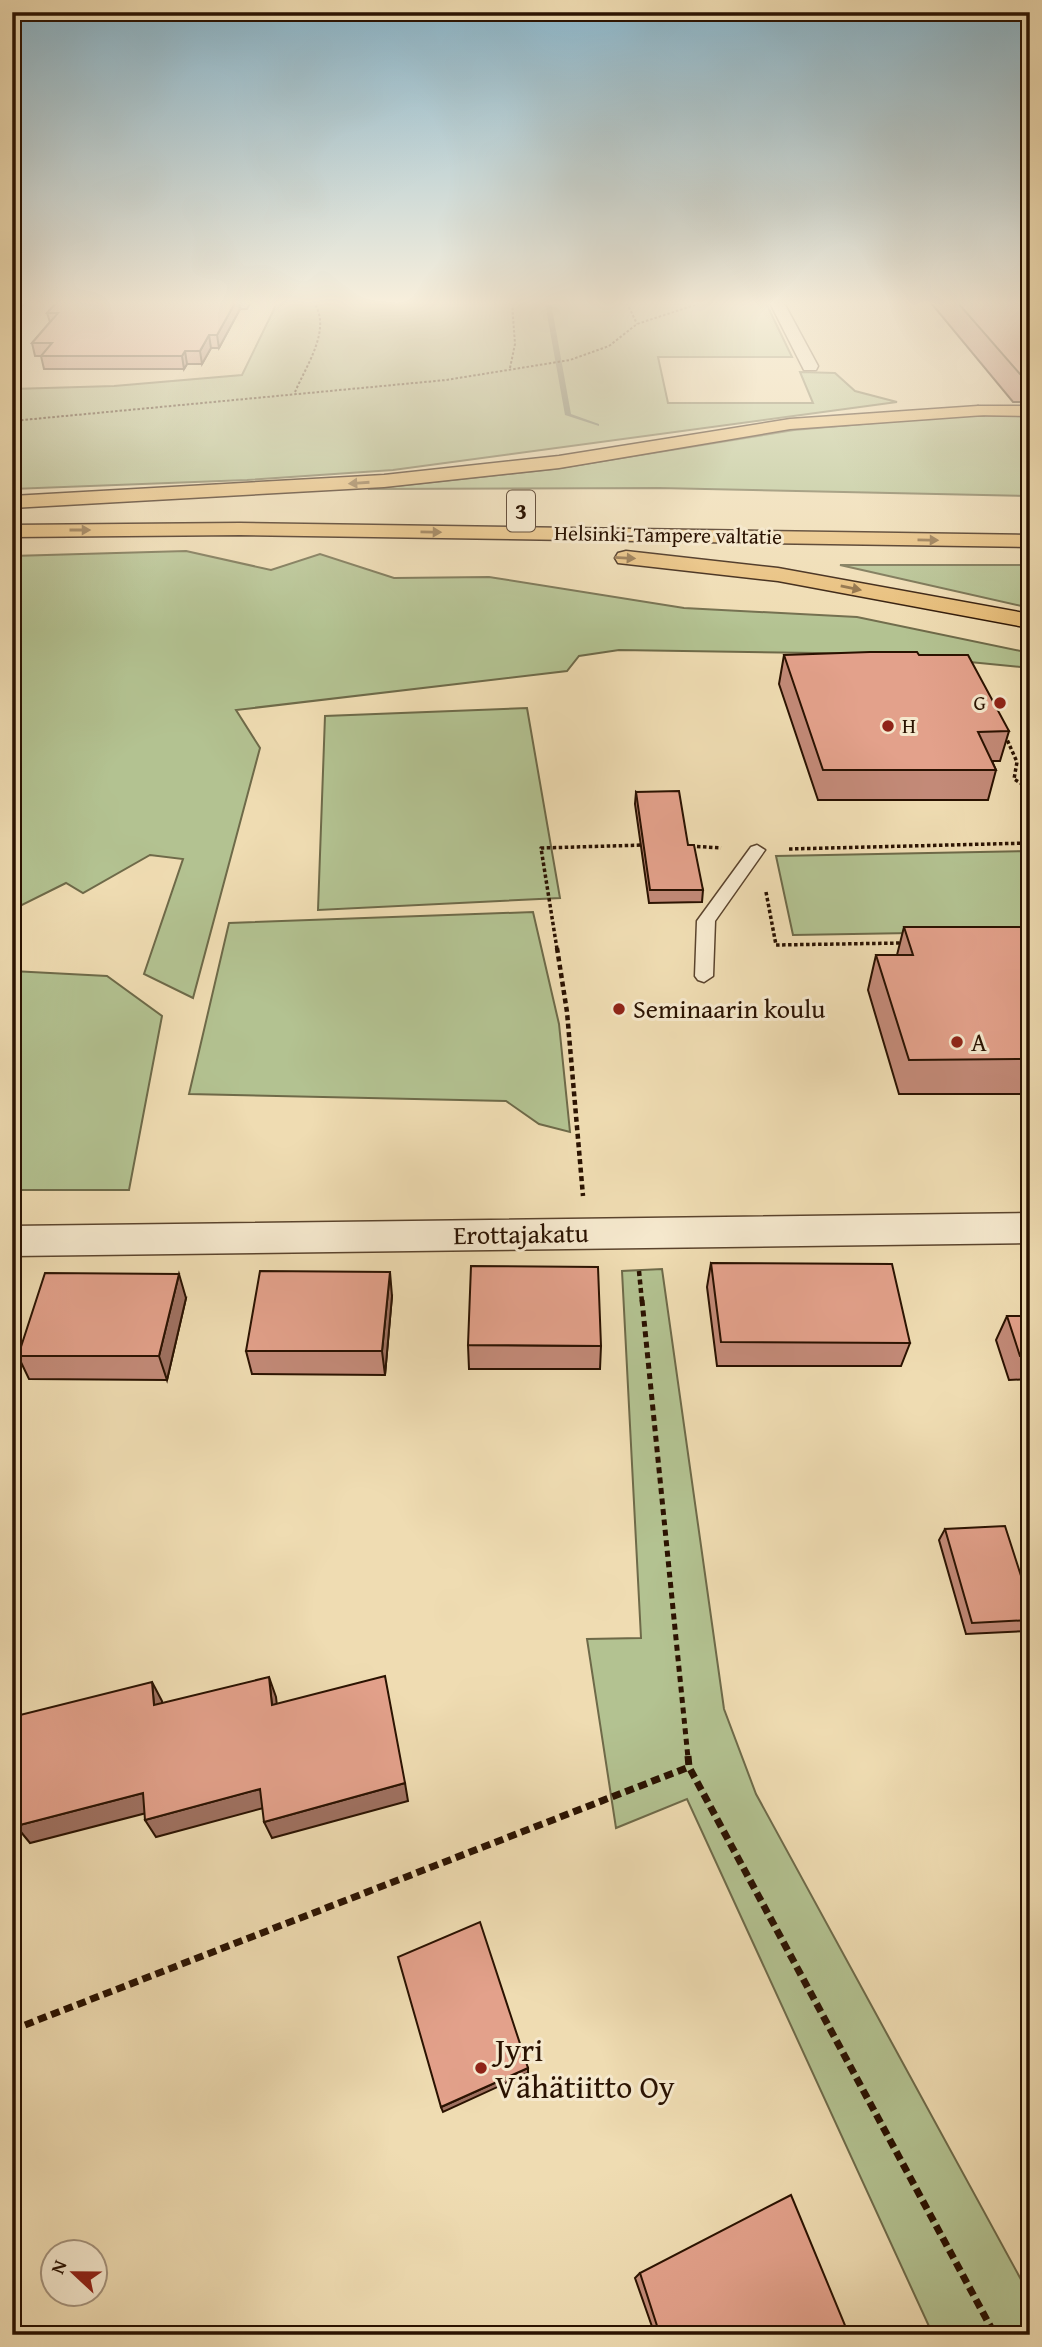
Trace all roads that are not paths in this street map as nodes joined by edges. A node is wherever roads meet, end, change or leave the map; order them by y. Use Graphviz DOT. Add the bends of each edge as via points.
graph roads {
  1 [pos="951,413"];
  2 [pos="12,502"];
  3 [pos="259,509"];
  4 [pos="12,510"];
  5 [pos="240,529"];
  6 [pos="12,531"];
  7 [pos="1030,541"];
  8 [pos="579,556"];
  9 [pos="606,557"];
  10 [pos="1030,621"];
  11 [pos="757,850"];
  12 [pos="704,976"];
  13 [pos="1030,1228"];
  14 [pos="12,1241"];
  1 -- 2 [label="main road, one-way" via="790,424 559,462 384,481"];
  3 -- 4 [label="main road"];
  6 -- 5 [label="main road, Helsinki-Tampere valtatie / 3, one-way"];
  5 -- 7 [label="main road, Helsinki-Tampere valtatie / 3, one-way"];
  5 -- 8 [label="main road" via="355,544"];
  9 -- 10 [label="main road, one-way" via="802,579"];
  11 -- 12 [label="lane" via="706,921"];
  13 -- 14 [label="street, Erottajakatu"];
}
